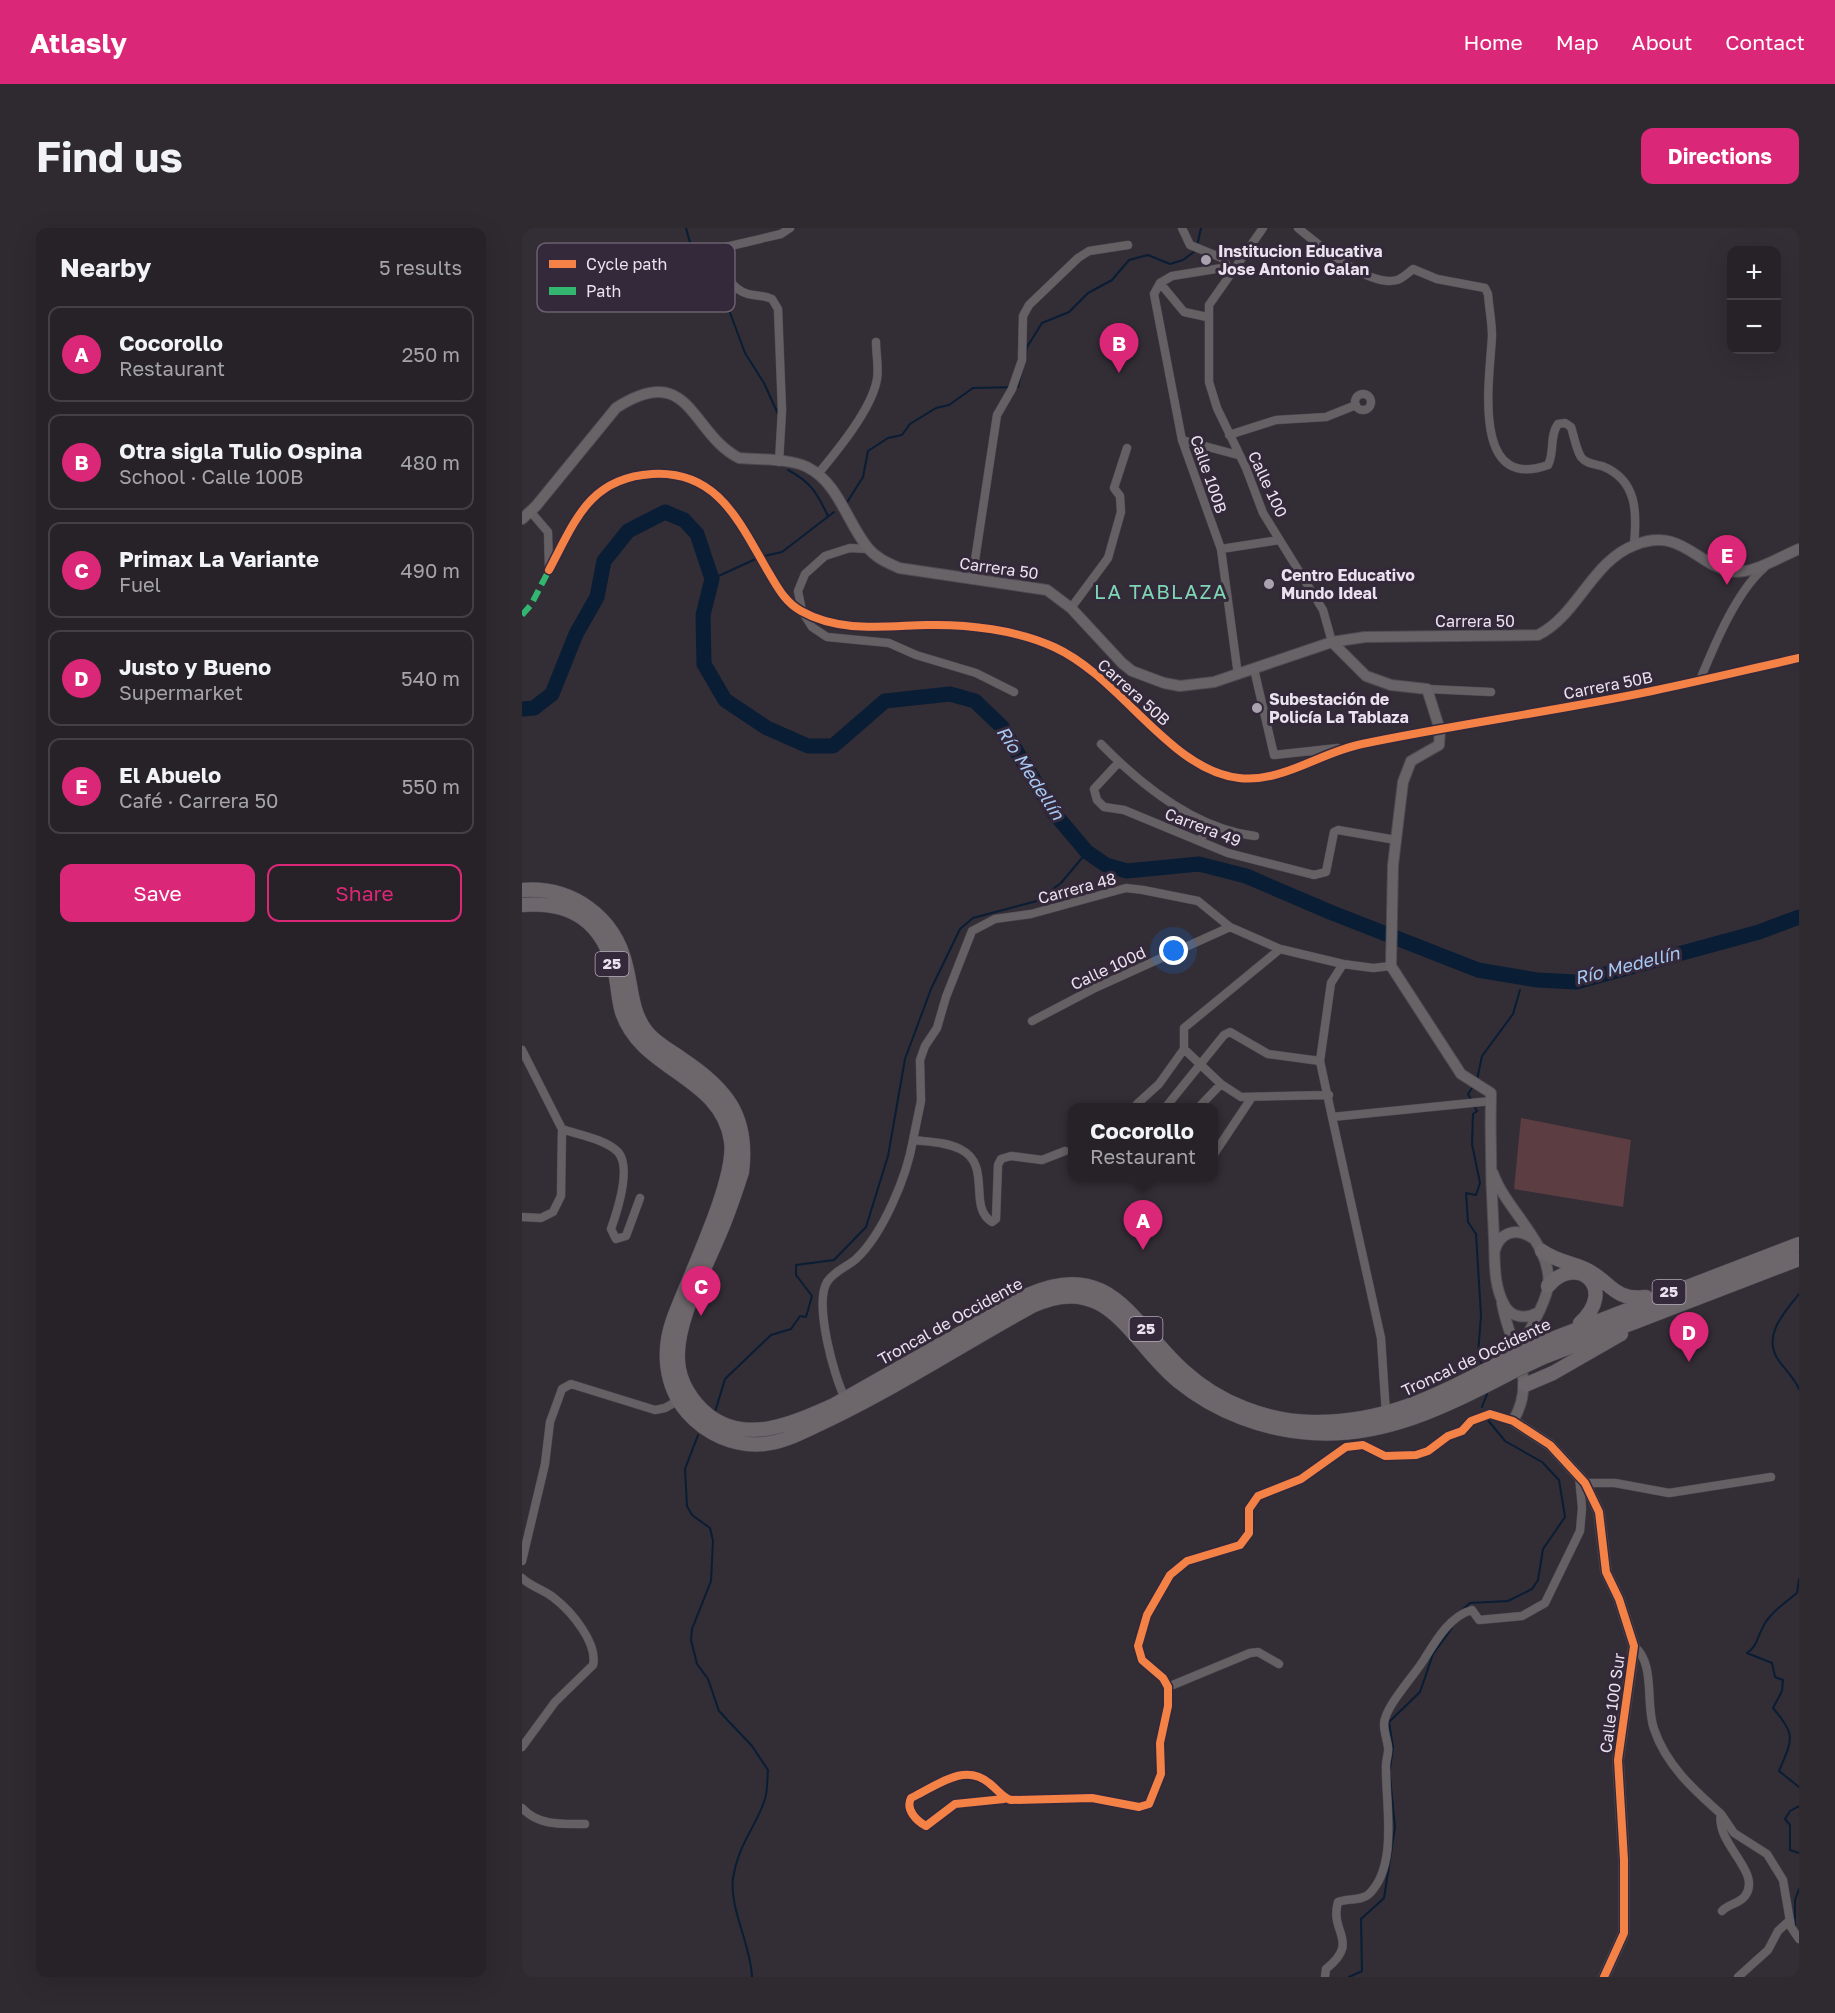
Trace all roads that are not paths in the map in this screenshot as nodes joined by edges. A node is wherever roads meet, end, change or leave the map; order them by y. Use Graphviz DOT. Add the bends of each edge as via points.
graph roads {
  1 [pos="790,228"];
  2 [pos="1182,228"];
  3 [pos="1263,228"];
  4 [pos="1298,228"];
  5 [pos="735,245"];
  6 [pos="1128,245"];
  7 [pos="1231,269"];
  8 [pos="1160,282"];
  9 [pos="735,286"];
  10 [pos="1207,317"];
  11 [pos="876,342"];
  12 [pos="1356,405"];
  13 [pos="1229,435"];
  14 [pos="1182,440"];
  15 [pos="1127,448"];
  16 [pos="1238,455"];
  17 [pos="779,462"];
  18 [pos="818,474"];
  19 [pos="526,515"];
  20 [pos="1279,540"];
  21 [pos="1634,545"];
  22 [pos="868,549"];
  23 [pos="1221,549"];
  24 [pos="1799,549"];
  25 [pos="1772,561"];
  26 [pos="972,580"];
  27 [pos="1071,608"];
  28 [pos="802,611"];
  29 [pos="1332,642"];
  30 [pos="1799,658"];
  31 [pos="1254,669"];
  32 [pos="1239,675"];
  33 [pos="1700,680"];
  34 [pos="1427,688"];
  35 [pos="1014,692"];
  36 [pos="1491,692"];
  37 [pos="1440,730"];
  38 [pos="1101,744"];
  39 [pos="1342,748"];
  40 [pos="1119,762"];
  41 [pos="1206,824"];
  42 [pos="1255,836"];
  43 [pos="1396,840"];
  44 [pos="1201,842"];
  45 [pos="522,890"];
  46 [pos="522,905"];
  47 [pos="1230,927"];
  48 [pos="1280,948"];
  49 [pos="1343,964"];
  50 [pos="1391,966"];
  51 [pos="1032,1021"];
  52 [pos="1184,1049"];
  53 [pos="522,1050"];
  54 [pos="1320,1061"];
  55 [pos="1201,1066"];
  56 [pos="1221,1084"];
  57 [pos="1329,1095"];
  58 [pos="1252,1097"];
  59 [pos="1486,1102"];
  60 [pos="1138,1103"];
  61 [pos="1169,1103"];
  62 [pos="1202,1103"];
  63 [pos="1332,1117"];
  64 [pos="562,1130"];
  65 [pos="913,1140"];
  66 [pos="1218,1148"];
  67 [pos="1065,1151"];
  68 [pos="1490,1161"];
  69 [pos="640,1198"];
  70 [pos="522,1217"];
  71 [pos="1532,1238"];
  72 [pos="1799,1244"];
  73 [pos="1495,1251"];
  74 [pos="1542,1251"];
  75 [pos="1799,1259"];
  76 [pos="1548,1286"];
  77 [pos="1723,1287"];
  78 [pos="1668,1292"];
  79 [pos="1502,1297"];
  80 [pos="1537,1313"];
  81 [pos="1574,1329"];
  82 [pos="1541,1350"];
  83 [pos="1514,1363"];
  84 [pos="1525,1385"];
  85 [pos="845,1398"];
  86 [pos="679,1400"];
  87 [pos="1386,1414"];
  88 [pos="1513,1421"];
  89 [pos="1771,1477"];
  90 [pos="1582,1479"];
  91 [pos="522,1561"];
  92 [pos="522,1578"];
  93 [pos="1634,1646"];
  94 [pos="1280,1664"];
  95 [pos="1168,1687"];
  96 [pos="522,1747"];
  97 [pos="1004,1798"];
  98 [pos="522,1808"];
  99 [pos="1721,1814"];
  100 [pos="585,1824"];
  101 [pos="1722,1911"];
  102 [pos="1790,1920"];
  103 [pos="1799,1939"];
  104 [pos="1324,1977"];
  105 [pos="1604,1977"];
  106 [pos="1738,1977"];
  1 -- 5 [label="street" via="781,234"];
  2 -- 7 [label="street" via="1190,245 1222,258"];
  3 -- 7 [label="street, Calle 100"];
  4 -- 21 [label="street" via="1346,265 1386,281 1399,279 1413,269 1437,279 1485,288 1492,337 1488,413 1495,451 1500,459 1521,470 1536,469 1548,465 1553,454 1553,431 1558,424 1571,426 1585,462 1604,467 1629,490 1637,512"];
  6 -- 26 [label="street" via="1084,254 1029,304 1023,316 1023,350 1013,388 997,415"];
  7 -- 8 [label="street" via="1172,276"];
  7 -- 10 [label="street, Calle 100" via="1209,305"];
  8 -- 10 [label="street" via="1184,312"];
  8 -- 14 [label="street, Calle 100B" via="1154,294"];
  9 -- 17 [label="street" via="747,294 772,299 778,309 782,410"];
  10 -- 13 [label="street, Calle 100" via="1209,382"];
  11 -- 18 [label="street" via="878,370 874,393"];
  12 -- 13 [label="street" via="1326,417 1276,420"];
  13 -- 16 [label="street, Calle 100"];
  14 -- 16 [label="street"];
  14 -- 23 [label="street, Calle 100B"];
  15 -- 27 [label="street" via="1114,488 1120,496 1121,512 1108,558"];
  16 -- 20 [label="street, Calle 100"];
  17 -- 18 [label="street" via="800,465"];
  17 -- 19 [label="street" via="730,454 678,397 665,392 646,394 616,408"];
  18 -- 22 [label="street, Carrera 50"];
  19 -- 28 [label="street, Carrera 50B" via="548,532 549,570 578,516 601,489 637,475 682,475 716,492 785,599"];
  20 -- 23 [label="street"];
  20 -- 29 [label="street, Calle 100" via="1323,610"];
  21 -- 25 [label="street, Carrera 50" via="1666,541 1681,545 1728,571 1746,571"];
  21 -- 29 [label="street, Carrera 50" via="1618,554 1561,619 1538,635 1365,637"];
  22 -- 26 [label="street, Carrera 50" via="899,568"];
  22 -- 28 [label="street" via="825,555 813,565 798,591"];
  23 -- 32 [label="street, Calle 100B"];
  24 -- 25 [label="street, Carrera 50"];
  25 -- 33 [label="street" via="1745,591"];
  26 -- 27 [label="street, Carrera 50" via="1034,587 1054,594"];
  27 -- 32 [label="street, Carrera 50" via="1122,663 1150,679 1180,686"];
  28 -- 35 [label="street" via="812,627 826,637 889,643 976,673"];
  28 -- 39 [label="street, Carrera 50B" via="853,627 977,628 1051,646 1099,676 1179,752 1201,768 1222,775 1264,777"];
  29 -- 31 [label="street, Carrera 50"];
  29 -- 34 [label="street, Calle 100" via="1366,676 1390,685"];
  30 -- 33 [label="street, Carrera 50B"];
  31 -- 32 [label="street, Carrera 50"];
  31 -- 39 [label="street" via="1274,755"];
  33 -- 37 [label="street, Carrera 50B"];
  34 -- 36 [label="street, Calle 100"];
  34 -- 37 [label="street"];
  37 -- 39 [label="street, Carrera 50B"];
  37 -- 43 [label="street" via="1439,745 1411,761 1406,769"];
  38 -- 40 [label="street, Carrera 49"];
  40 -- 41 [label="street, Carrera 49"];
  40 -- 44 [label="street, Carrera 49" via="1094,789 1104,807 1124,810"];
  41 -- 42 [label="street, Carrera 49" via="1230,833"];
  41 -- 44 [label="street"];
  43 -- 44 [label="street, Carrera 49" via="1338,830 1334,832 1326,872 1314,875"];
  43 -- 50 [label="street"];
  45 -- 85 [label="highway, Troncal de Occidente / 25" via="559,892 584,904 604,921 621,948 634,1007 643,1026 662,1046 713,1082 733,1106 741,1128 742,1172 681,1332 678,1360 688,1393 712,1417 743,1430 766,1430 787,1424"];
  46 -- 86 [label="highway, Troncal de Occidente / 25" via="561,907 594,928 609,950 622,1014 630,1030 654,1056 707,1093 729,1128 729,1173 667,1345 669,1377"];
  47 -- 48 [label="street, Carrera 48"];
  47 -- 51 [label="street, Calle 100d"];
  47 -- 65 [label="street, Carrera 48" via="1198,901 1126,888 1031,914 995,919 972,931 938,1028 920,1060 921,1101"];
  48 -- 49 [label="street, Carrera 48"];
  48 -- 52 [label="street" via="1184,1028"];
  49 -- 50 [label="street, Carrera 48"];
  49 -- 54 [label="street" via="1330,983"];
  50 -- 59 [label="street" via="1461,1074 1491,1093"];
  52 -- 55 [label="street"];
  52 -- 60 [label="street" via="1159,1084"];
  53 -- 64 [label="street"];
  54 -- 55 [label="street" via="1268,1054 1230,1032"];
  54 -- 57 [label="street"];
  55 -- 56 [label="street"];
  55 -- 61 [label="street"];
  56 -- 58 [label="street" via="1241,1097"];
  56 -- 62 [label="street"];
  57 -- 58 [label="street"];
  57 -- 63 [label="street"];
  58 -- 66 [label="street"];
  59 -- 63 [label="street"];
  59 -- 68 [label="street"];
  63 -- 87 [label="street" via="1381,1338"];
  64 -- 69 [label="street" via="607,1145 619,1154 622,1195 611,1229 616,1239 626,1236"];
  64 -- 70 [label="street" via="561,1196 553,1212 541,1218"];
  65 -- 67 [label="street" via="944,1144 970,1156 979,1178 982,1212 992,1222 996,1219 1001,1159 1011,1156 1042,1160"];
  65 -- 85 [label="street" via="904,1180 875,1235 856,1259 826,1283 828,1350 834,1376"];
  68 -- 71 [label="street" via="1500,1188"];
  68 -- 73 [label="street"];
  71 -- 73 [label="street" via="1513,1232 1501,1238"];
  71 -- 74 [label="street"];
  72 -- 78 [label="highway, Troncal de Occidente / 25"];
  73 -- 79 [label="street"];
  74 -- 76 [label="street" via="1548,1268"];
  74 -- 78 [label="highway" via="1559,1262 1586,1269 1611,1290 1628,1298"];
  75 -- 77 [label="highway, Troncal de Occidente / 25"];
  76 -- 80 [label="street"];
  76 -- 81 [label="highway" via="1556,1277 1569,1272 1583,1275 1594,1286 1596,1305"];
  77 -- 82 [label="highway, Troncal de Occidente / 25"];
  77 -- 84 [label="highway" via="1613,1338"];
  78 -- 81 [label="highway, Troncal de Occidente / 25"];
  79 -- 80 [label="street" via="1504,1305 1515,1315"];
  79 -- 83 [label="street"];
  80 -- 83 [label="street"];
  81 -- 82 [label="highway, Troncal de Occidente / 25"];
  82 -- 83 [label="highway, Troncal de Occidente / 25, bridge"];
  83 -- 84 [label="street"];
  83 -- 86 [label="highway, Troncal de Occidente / 25" via="1450,1403 1407,1421 1339,1433 1288,1431 1251,1422 1212,1404 1164,1368 1116,1313 1097,1302 1064,1296 1032,1306 850,1410 780,1442 756,1445 725,1439 696,1421"];
  83 -- 87 [label="highway, Troncal de Occidente / 25"];
  84 -- 88 [label="street" via="1524,1398"];
  85 -- 87 [label="highway, Troncal de Occidente / 25" via="1028,1295 1069,1285 1089,1287 1114,1297 1185,1372 1214,1394 1249,1410 1313,1422"];
  86 -- 91 [label="street" via="655,1410 572,1384 562,1389 550,1422 546,1464"];
  88 -- 90 [label="street, Calle 100 Sur" via="1550,1445"];
  88 -- 95 [label="street, Calle 100 Sur" via="1490,1414 1471,1421 1462,1431 1443,1438 1428,1451 1410,1456 1385,1456 1363,1445 1349,1445 1300,1479 1258,1496 1249,1509 1246,1540 1232,1549 1194,1558 1179,1567 1162,1585 1147,1615 1138,1652"];
  89 -- 90 [label="street" via="1669,1493"];
  90 -- 93 [label="street, Calle 100 Sur" via="1599,1512 1606,1572"];
  90 -- 104 [label="street" via="1580,1531 1545,1603 1516,1617 1479,1620 1472,1610 1458,1617 1438,1636 1389,1709 1384,1723 1389,1814 1385,1864 1369,1894 1338,1902 1337,1917 1344,1944 1340,1957 1326,1969"];
  92 -- 96 [label="street" via="553,1597 571,1614 595,1657 593,1665 555,1702"];
  93 -- 99 [label="street" via="1641,1652 1646,1669 1650,1716 1660,1744 1687,1785"];
  93 -- 105 [label="street, Calle 100 Sur" via="1618,1760 1624,1933"];
  94 -- 95 [label="street" via="1258,1652 1250,1653"];
  95 -- 97 [label="street" via="1160,1743 1161,1774 1149,1804 1139,1807 1092,1798"];
  97 -- 97 [label="street" via="985,1779 963,1774 911,1798 909,1807 926,1826 955,1804"];
  98 -- 100 [label="street" via="535,1820"];
  99 -- 101 [label="street" via="1723,1834 1748,1882 1742,1899"];
  99 -- 102 [label="street" via="1734,1833 1767,1854 1784,1880"];
  102 -- 103 [label="street"];
  102 -- 106 [label="street" via="1778,1931 1768,1950"];
}
